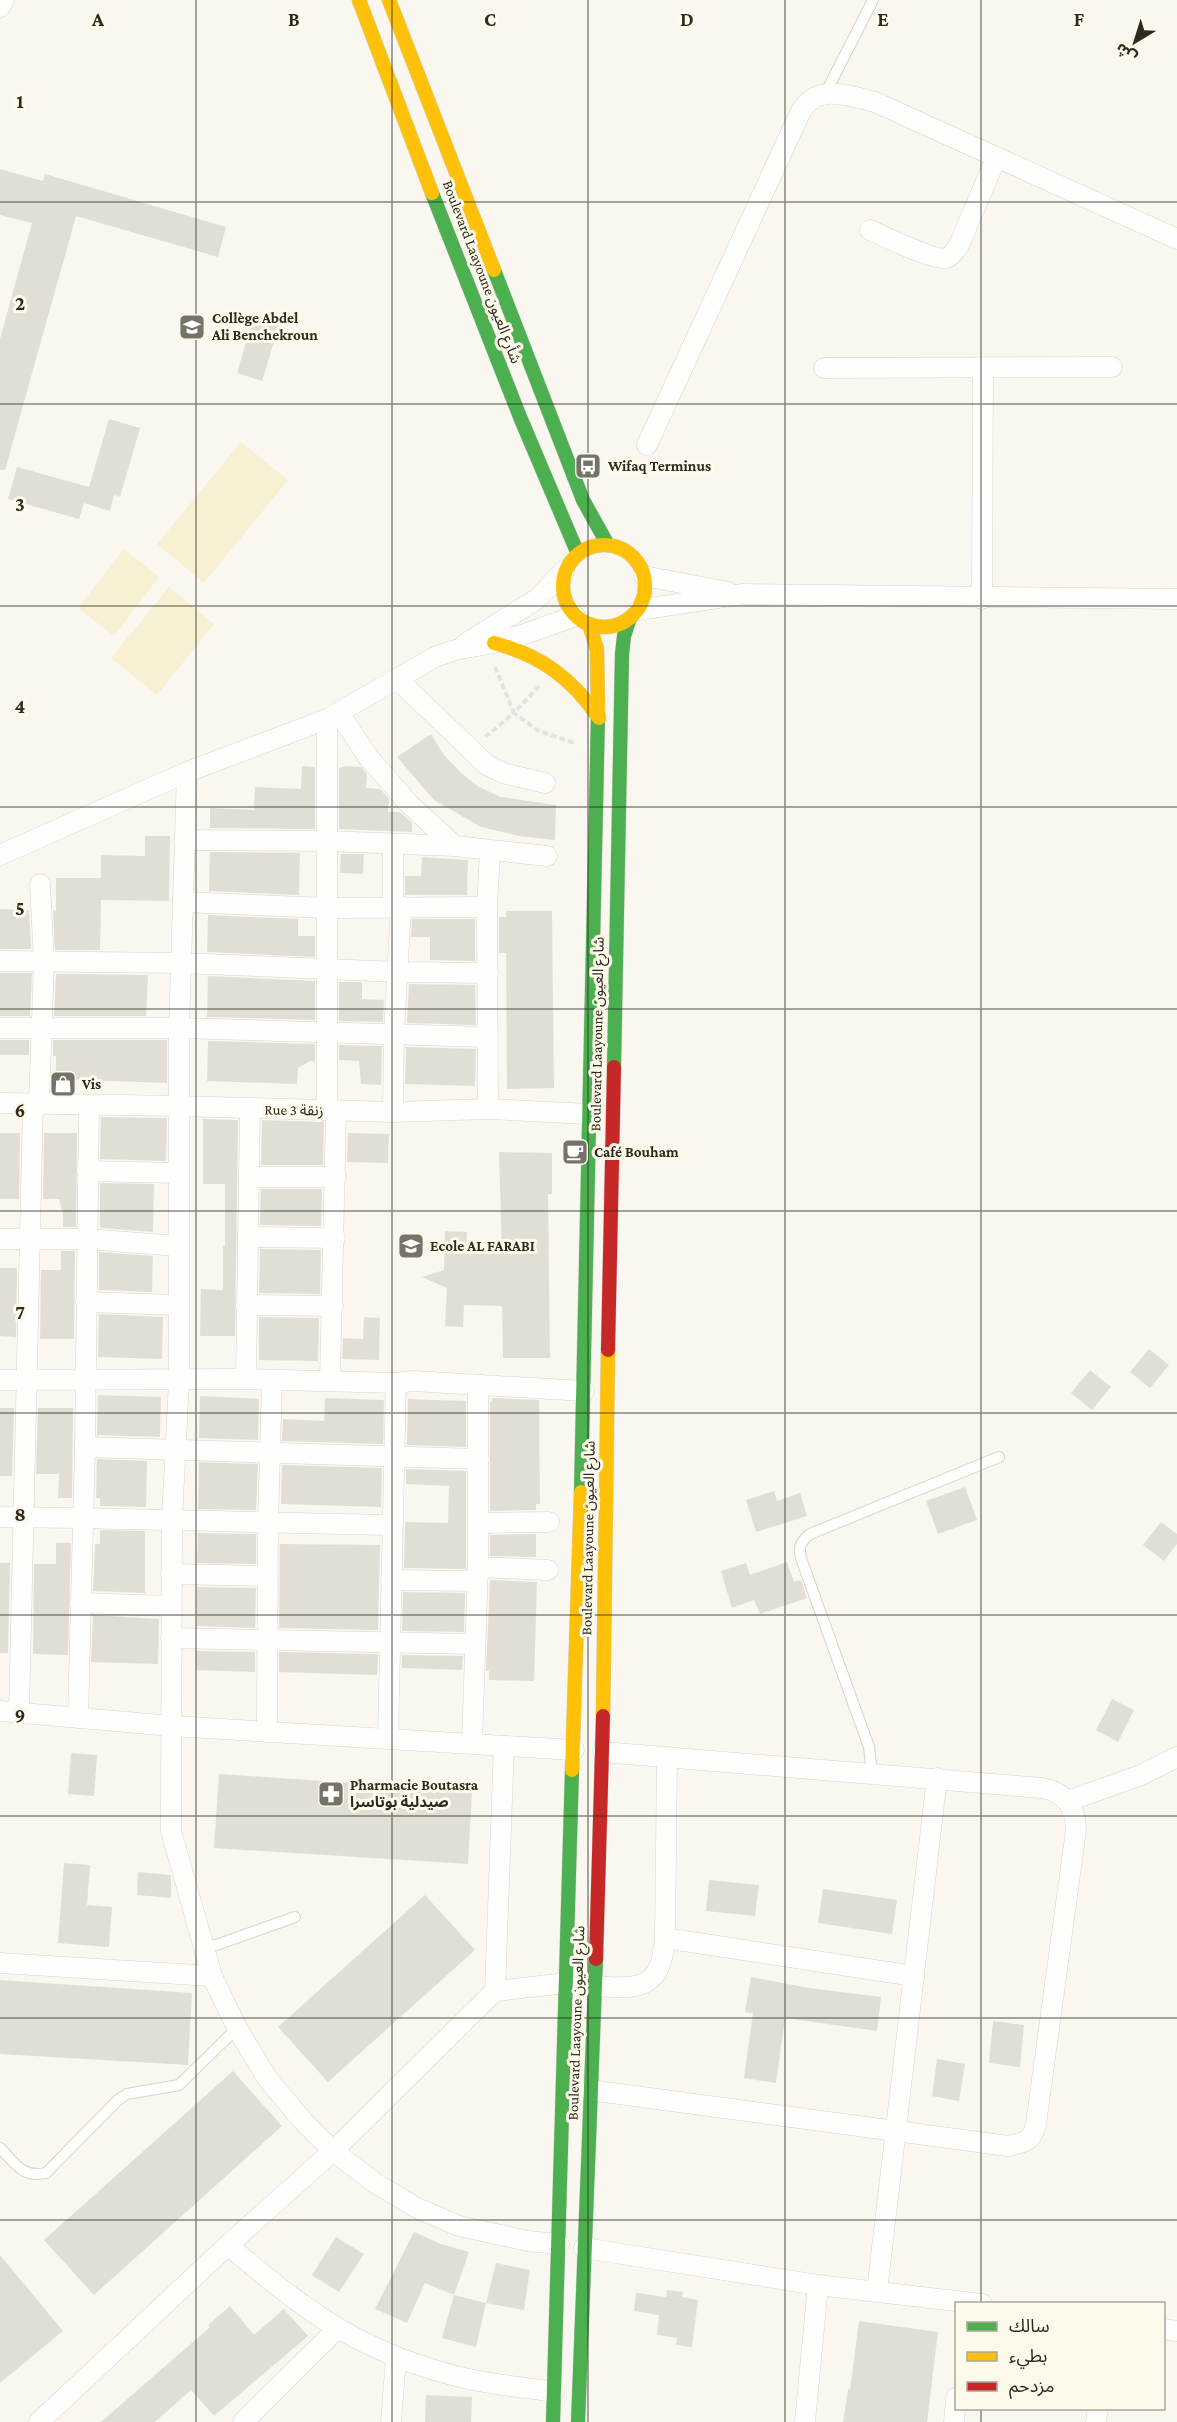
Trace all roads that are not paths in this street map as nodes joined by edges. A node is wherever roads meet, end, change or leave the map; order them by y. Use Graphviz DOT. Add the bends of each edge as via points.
graph roads {
  1 [pos="4,0"];
  2 [pos="359,0"];
  3 [pos="389,0"];
  4 [pos="873,0"];
  5 [pos="0,7"];
  6 [pos="826,92"];
  7 [pos="996,158"];
  8 [pos="870,230"];
  9 [pos="1177,239"];
  10 [pos="1112,367"];
  11 [pos="824,368"];
  12 [pos="983,368"];
  13 [pos="646,445"];
  14 [pos="608,545"];
  15 [pos="578,554"];
  16 [pos="564,571"];
  17 [pos="644,576"];
  18 [pos="743,594"];
  19 [pos="982,599"];
  20 [pos="1177,599"];
  21 [pos="634,614"];
  22 [pos="582,620"];
  23 [pos="489,644"];
  24 [pos="454,650"];
  25 [pos="397,679"];
  26 [pos="333,716"];
  27 [pos="599,718"];
  28 [pos="187,772"];
  29 [pos="545,783"];
  30 [pos="184,840"];
  31 [pos="327,841"];
  32 [pos="393,844"];
  33 [pos="455,846"];
  34 [pos="490,852"];
  35 [pos="0,855"];
  36 [pos="547,856"];
  37 [pos="40,884"];
  38 [pos="183,902"];
  39 [pos="397,906"];
  40 [pos="487,907"];
  41 [pos="328,908"];
  42 [pos="0,961"];
  43 [pos="44,962"];
  44 [pos="181,963"];
  45 [pos="327,968"];
  46 [pos="399,972"];
  47 [pos="488,974"];
  48 [pos="0,1028"];
  49 [pos="41,1028"];
  50 [pos="179,1028"];
  51 [pos="327,1033"];
  52 [pos="394,1034"];
  53 [pos="488,1037"];
  54 [pos="0,1103"];
  55 [pos="36,1104"];
  56 [pos="89,1105"];
  57 [pos="178,1106"];
  58 [pos="250,1109"];
  59 [pos="488,1109"];
  60 [pos="332,1111"];
  61 [pos="393,1112"];
  62 [pos="588,1114"];
  63 [pos="87,1171"];
  64 [pos="178,1173"];
  65 [pos="249,1178"];
  66 [pos="336,1178"];
  67 [pos="248,1237"];
  68 [pos="334,1238"];
  69 [pos="0,1239"];
  70 [pos="31,1239"];
  71 [pos="87,1239"];
  72 [pos="178,1246"];
  73 [pos="86,1302"];
  74 [pos="178,1305"];
  75 [pos="246,1305"];
  76 [pos="333,1306"];
  77 [pos="246,1379"];
  78 [pos="0,1380"];
  79 [pos="25,1380"];
  80 [pos="272,1380"];
  81 [pos="85,1381"];
  82 [pos="179,1381"];
  83 [pos="330,1381"];
  84 [pos="396,1383"];
  85 [pos="478,1385"];
  86 [pos="584,1391"];
  87 [pos="85,1447"];
  88 [pos="177,1449"];
  89 [pos="269,1452"];
  90 [pos="394,1457"];
  91 [pos="999,1457"];
  92 [pos="479,1460"];
  93 [pos="0,1517"];
  94 [pos="23,1517"];
  95 [pos="82,1519"];
  96 [pos="172,1519"];
  97 [pos="549,1522"];
  98 [pos="268,1523"];
  99 [pos="479,1523"];
  100 [pos="392,1525"];
  101 [pos="548,1570"];
  102 [pos="171,1574"];
  103 [pos="478,1574"];
  104 [pos="267,1576"];
  105 [pos="392,1580"];
  106 [pos="80,1603"];
  107 [pos="171,1606"];
  108 [pos="171,1638"];
  109 [pos="268,1641"];
  110 [pos="390,1642"];
  111 [pos="474,1644"];
  112 [pos="10,1712"];
  113 [pos="78,1718"];
  114 [pos="172,1726"];
  115 [pos="267,1732"];
  116 [pos="388,1738"];
  117 [pos="472,1742"];
  118 [pos="504,1746"];
  119 [pos="574,1750"];
  120 [pos="603,1752"];
  121 [pos="666,1757"];
  122 [pos="1177,1757"];
  123 [pos="872,1773"];
  124 [pos="937,1778"];
  125 [pos="1068,1801"];
  126 [pos="295,1917"];
  127 [pos="665,1938"];
  128 [pos="205,1949"];
  129 [pos="0,1963"];
  130 [pos="212,1976"];
  131 [pos="914,1976"];
  132 [pos="567,1983"];
  133 [pos="594,1986"];
  134 [pos="495,1991"];
  135 [pos="237,2028"];
  136 [pos="590,2090"];
  137 [pos="896,2130"];
  138 [pos="0,2148"];
  139 [pos="333,2151"];
  140 [pos="559,2244"];
  141 [pos="228,2245"];
  142 [pos="584,2248"];
  143 [pos="818,2285"];
  144 [pos="877,2291"];
  145 [pos="965,2302"];
  146 [pos="337,2330"];
  147 [pos="396,2358"];
  148 [pos="554,2391"];
  149 [pos="39,2422"];
  150 [pos="243,2422"];
  151 [pos="391,2422"];
  152 [pos="553,2422"];
  153 [pos="578,2422"];
  154 [pos="805,2422"];
  1 -- 5 [label="street"];
  2 -- 15 [label="street, Boulevard Laayoune شأرع العيون"];
  3 -- 14 [label="street, Boulevard Laayoune شأرع العيون" via="583,500"];
  4 -- 6 [label="lane"];
  6 -- 7 [label="street" via="875,102"];
  6 -- 13 [label="street" via="811,99 800,113"];
  7 -- 8 [label="street" via="959,245 949,257 933,256"];
  7 -- 9 [label="street"];
  10 -- 12 [label="street"];
  11 -- 12 [label="street"];
  12 -- 19 [label="street"];
  14 -- 15 [label="street" via="592,546"];
  14 -- 17 [label="street" via="627,552"];
  15 -- 16 [label="street"];
  16 -- 22 [label="street" via="562,587 566,602"];
  16 -- 24 [label="street" via="537,599"];
  17 -- 18 [label="street"];
  17 -- 21 [label="street" via="645,593"];
  18 -- 19 [label="street"];
  18 -- 21 [label="street"];
  19 -- 20 [label="street"];
  21 -- 22 [label="street" via="609,627"];
  21 -- 120 [label="street, Boulevard Laayoune شارع العيون" via="624,636 622,654"];
  22 -- 23 [label="street"];
  22 -- 27 [label="street, Boulevard Laayoune شارع العيون" via="599,663"];
  23 -- 24 [label="street"];
  23 -- 27 [label="street" via="528,652 556,668"];
  24 -- 25 [label="street"];
  25 -- 26 [label="street"];
  25 -- 29 [label="street" via="487,765"];
  26 -- 28 [label="street"];
  26 -- 31 [label="street"];
  26 -- 33 [label="street" via="407,802"];
  27 -- 62 [label="street, Boulevard Laayoune شارع العيون"];
  28 -- 30 [label="street"];
  28 -- 35 [label="street"];
  30 -- 31 [label="street"];
  30 -- 38 [label="street"];
  31 -- 32 [label="street"];
  31 -- 41 [label="street"];
  32 -- 33 [label="street"];
  32 -- 39 [label="street"];
  33 -- 34 [label="street"];
  34 -- 36 [label="street"];
  34 -- 40 [label="street"];
  37 -- 43 [label="street"];
  38 -- 41 [label="street"];
  38 -- 44 [label="street"];
  39 -- 40 [label="street"];
  39 -- 41 [label="street"];
  39 -- 46 [label="street"];
  40 -- 47 [label="street"];
  41 -- 45 [label="street"];
  42 -- 43 [label="street"];
  43 -- 44 [label="street"];
  43 -- 49 [label="street"];
  44 -- 45 [label="street"];
  44 -- 50 [label="street"];
  45 -- 46 [label="street"];
  45 -- 51 [label="street"];
  46 -- 47 [label="street"];
  46 -- 52 [label="street"];
  47 -- 53 [label="street"];
  48 -- 49 [label="street"];
  49 -- 50 [label="street"];
  49 -- 55 [label="street"];
  50 -- 51 [label="street"];
  50 -- 57 [label="street"];
  51 -- 52 [label="street"];
  51 -- 60 [label="street"];
  52 -- 53 [label="street"];
  52 -- 61 [label="street"];
  53 -- 59 [label="street"];
  54 -- 55 [label="street, Rue 3 زنقة"];
  55 -- 56 [label="street, Rue 3 زنقة"];
  55 -- 70 [label="street"];
  56 -- 57 [label="street, Rue 3 زنقة"];
  56 -- 63 [label="street"];
  57 -- 58 [label="street, Rue 3 زنقة"];
  57 -- 64 [label="street"];
  58 -- 60 [label="street, Rue 3 زنقة"];
  58 -- 65 [label="street"];
  59 -- 61 [label="street, Rue 3 زنقة"];
  59 -- 62 [label="street, Rue 3 زنقة"];
  60 -- 61 [label="street, Rue 3 زنقة"];
  60 -- 66 [label="street"];
  62 -- 86 [label="street, Boulevard Laayoune شارع العيون"];
  63 -- 64 [label="street"];
  63 -- 71 [label="street"];
  64 -- 72 [label="street"];
  65 -- 66 [label="street"];
  65 -- 67 [label="street"];
  66 -- 68 [label="street"];
  67 -- 68 [label="street"];
  67 -- 75 [label="street"];
  68 -- 76 [label="street"];
  69 -- 70 [label="street"];
  70 -- 71 [label="street"];
  70 -- 79 [label="street"];
  71 -- 72 [label="street"];
  71 -- 73 [label="street"];
  72 -- 74 [label="street"];
  73 -- 74 [label="street"];
  73 -- 81 [label="street"];
  74 -- 82 [label="street"];
  75 -- 76 [label="street"];
  75 -- 77 [label="street"];
  76 -- 83 [label="street"];
  77 -- 80 [label="street"];
  77 -- 82 [label="street"];
  78 -- 79 [label="street"];
  79 -- 81 [label="street"];
  79 -- 94 [label="street"];
  80 -- 83 [label="street"];
  80 -- 89 [label="street"];
  81 -- 82 [label="street"];
  81 -- 87 [label="street"];
  82 -- 88 [label="street"];
  83 -- 84 [label="street"];
  84 -- 85 [label="street"];
  84 -- 90 [label="street"];
  85 -- 86 [label="street"];
  85 -- 92 [label="street"];
  86 -- 119 [label="street, Boulevard Laayoune شارع العيون"];
  87 -- 88 [label="street"];
  87 -- 95 [label="street"];
  88 -- 89 [label="street"];
  88 -- 96 [label="street"];
  89 -- 90 [label="street"];
  89 -- 98 [label="street"];
  90 -- 92 [label="street"];
  90 -- 100 [label="street"];
  91 -- 123 [label="lane" via="810,1534 800,1542 798,1550 869,1747"];
  92 -- 99 [label="street"];
  93 -- 94 [label="street"];
  94 -- 95 [label="street"];
  94 -- 112 [label="street"];
  95 -- 96 [label="street"];
  95 -- 106 [label="street"];
  96 -- 98 [label="street"];
  96 -- 102 [label="street"];
  97 -- 99 [label="street"];
  98 -- 100 [label="street"];
  98 -- 104 [label="street"];
  99 -- 103 [label="street"];
  100 -- 105 [label="street"];
  101 -- 103 [label="street"];
  102 -- 104 [label="street"];
  102 -- 107 [label="street"];
  103 -- 105 [label="street"];
  103 -- 111 [label="street"];
  104 -- 109 [label="street"];
  105 -- 110 [label="street"];
  106 -- 107 [label="street"];
  106 -- 113 [label="street"];
  107 -- 108 [label="street"];
  108 -- 109 [label="street"];
  108 -- 114 [label="street"];
  109 -- 110 [label="street"];
  109 -- 115 [label="street"];
  110 -- 111 [label="street"];
  110 -- 116 [label="street"];
  111 -- 117 [label="street"];
  112 -- 113 [label="street"];
  113 -- 114 [label="street"];
  114 -- 115 [label="street"];
  114 -- 128 [label="street" via="171,1831"];
  115 -- 116 [label="street"];
  116 -- 117 [label="street"];
  117 -- 118 [label="street"];
  118 -- 119 [label="street"];
  118 -- 134 [label="street"];
  119 -- 132 [label="street, Boulevard Laayoune شارع العيون"];
  120 -- 121 [label="street"];
  120 -- 133 [label="street, Boulevard Laayoune شارع العيون"];
  121 -- 123 [label="street"];
  121 -- 127 [label="street"];
  122 -- 125 [label="street" via="1142,1775"];
  123 -- 124 [label="street"];
  124 -- 125 [label="street" via="1042,1788"];
  124 -- 131 [label="street"];
  125 -- 137 [label="street" via="1076,1820 1074,1843 1033,2135 1008,2146"];
  126 -- 128 [label="lane"];
  127 -- 131 [label="street"];
  127 -- 133 [label="street" via="660,1965 647,1982 630,1989"];
  128 -- 130 [label="street"];
  129 -- 130 [label="street"];
  130 -- 135 [label="street"];
  131 -- 137 [label="street"];
  132 -- 134 [label="street"];
  132 -- 140 [label="street, Boulevard Laayoune شارع العيون"];
  133 -- 136 [label="street, Boulevard Laayoune شارع العيون"];
  134 -- 139 [label="street"];
  135 -- 138 [label="lane" via="179,2085 127,2094 118,2100 46,2173 24,2173"];
  135 -- 139 [label="street" via="267,2078"];
  136 -- 137 [label="street"];
  136 -- 142 [label="street, Boulevard Laayoune شارع العيون"];
  137 -- 144 [label="street"];
  139 -- 140 [label="street" via="417,2208 459,2226"];
  139 -- 141 [label="street"];
  140 -- 148 [label="street, Boulevard Laayoune شارع العيون"];
  141 -- 146 [label="street"];
  141 -- 149 [label="street"];
  142 -- 143 [label="street"];
  142 -- 153 [label="street, Boulevard Laayoune شارع العيون"];
  143 -- 144 [label="street"];
  143 -- 154 [label="street"];
  144 -- 145 [label="street"];
  146 -- 147 [label="street"];
  146 -- 150 [label="street"];
  147 -- 148 [label="street" via="465,2379"];
  147 -- 151 [label="street"];
  148 -- 152 [label="street, Boulevard Laayoune شارع العيون"];
}
